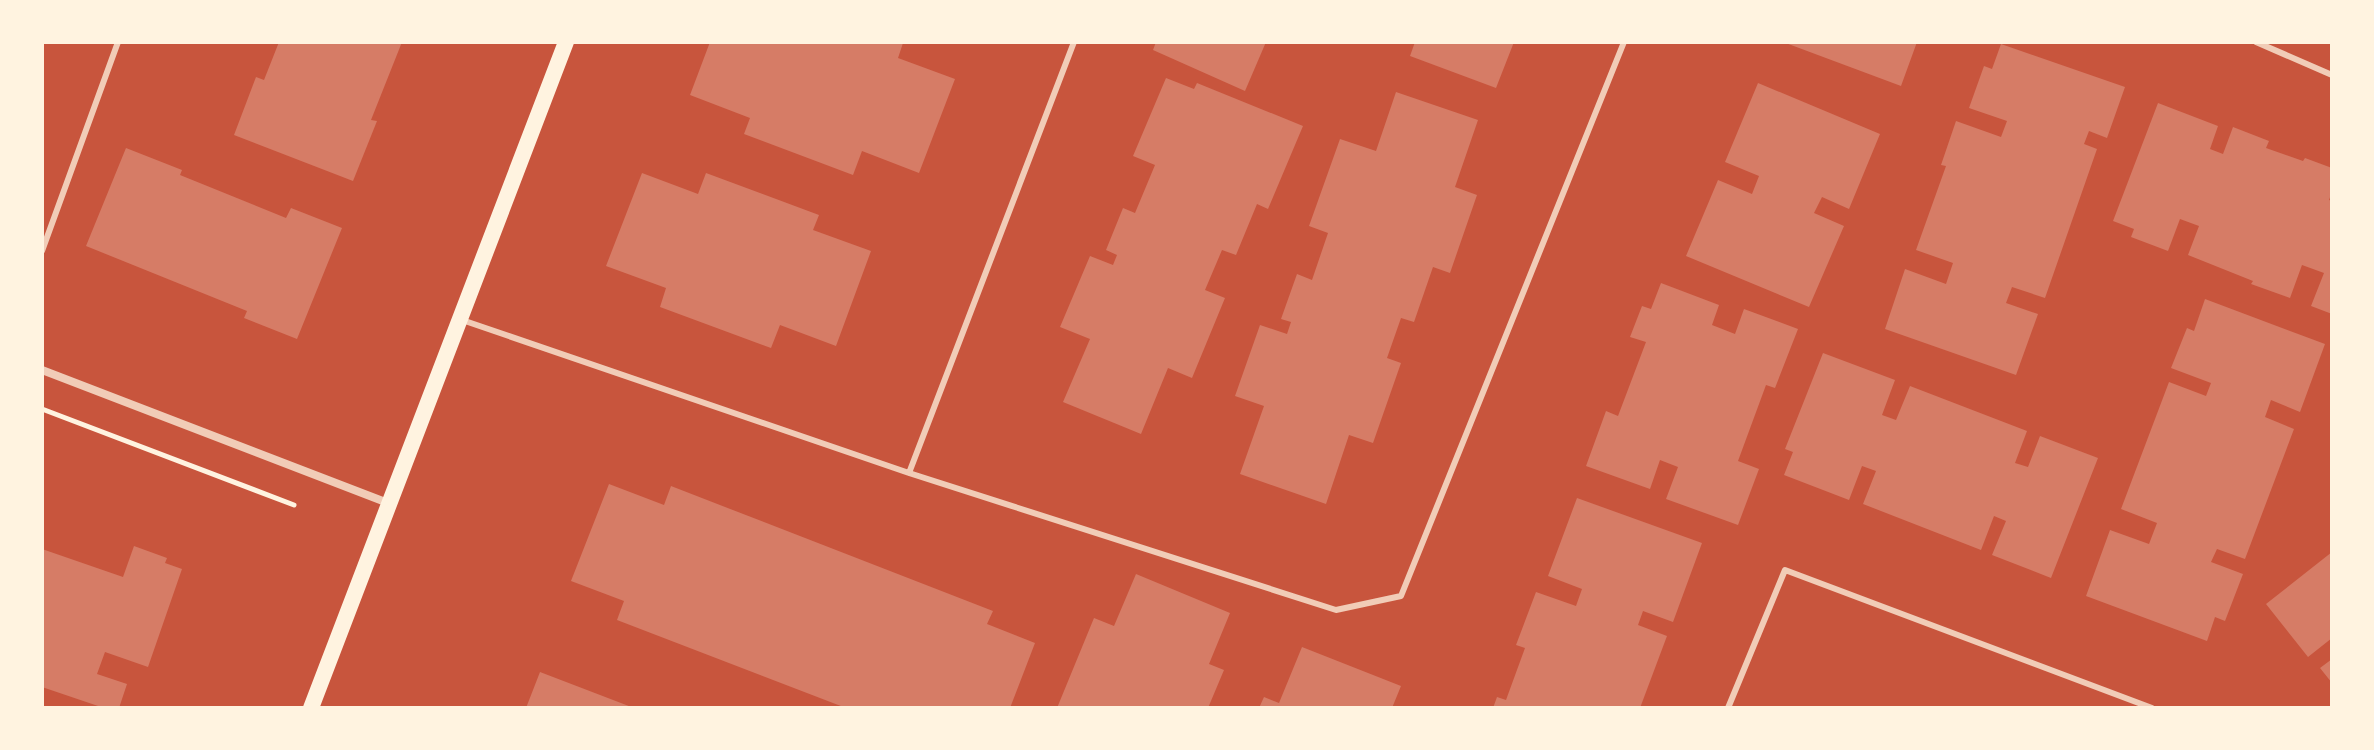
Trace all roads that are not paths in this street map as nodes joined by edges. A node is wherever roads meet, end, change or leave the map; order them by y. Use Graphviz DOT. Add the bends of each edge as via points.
graph roads {
  1 [pos="118,42"];
  2 [pos="566,42"];
  3 [pos="1074,42"];
  4 [pos="1624,42"];
  5 [pos="2256,42"];
  6 [pos="2332,75"];
  7 [pos="42,251"];
  8 [pos="459,319"];
  9 [pos="42,370"];
  10 [pos="909,473"];
  11 [pos="388,503"];
  12 [pos="311,708"];
  13 [pos="1728,708"];
  14 [pos="2152,708"];
  1 -- 7 [label="lane"];
  2 -- 8 [label="main road"];
  3 -- 10 [label="lane"];
  4 -- 10 [label="lane" via="1401,596 1336,610"];
  5 -- 6 [label="lane"];
  8 -- 10 [label="lane"];
  8 -- 11 [label="main road"];
  9 -- 11 [label="street"];
  11 -- 12 [label="main road"];
  13 -- 14 [label="lane" via="1785,570"];
}
